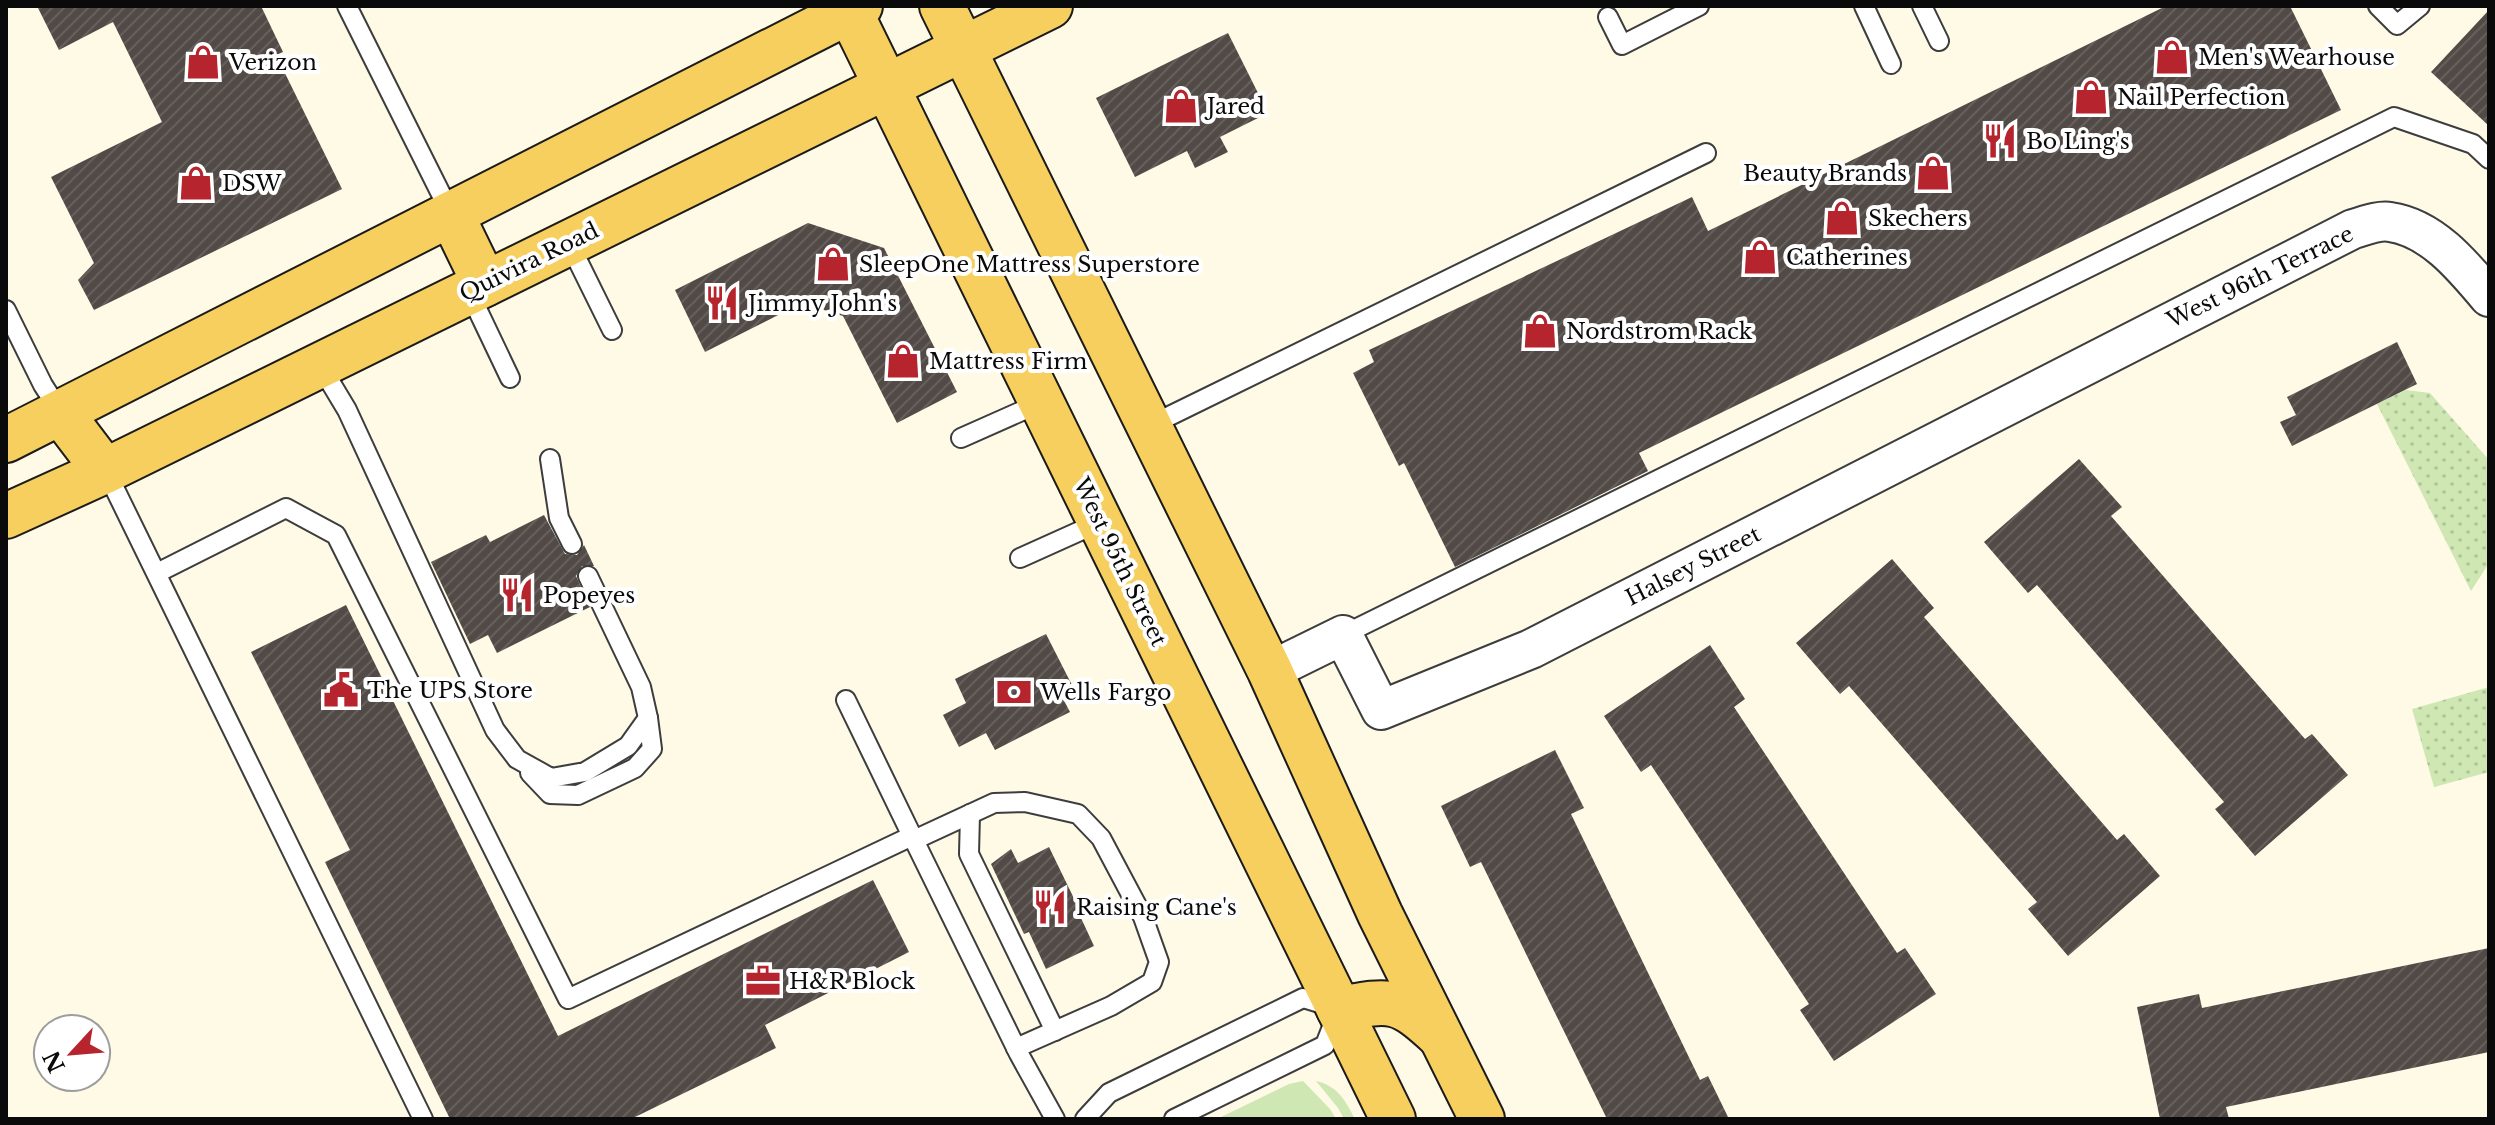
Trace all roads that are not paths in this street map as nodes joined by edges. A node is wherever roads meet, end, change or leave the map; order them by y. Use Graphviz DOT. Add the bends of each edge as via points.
graph roads {
  1 [pos="347,6"];
  2 [pos="942,6"];
  3 [pos="1050,6"];
  4 [pos="1699,6"];
  5 [pos="1864,6"];
  6 [pos="1922,6"];
  7 [pos="2378,6"];
  8 [pos="2420,6"];
  9 [pos="852,8"];
  10 [pos="1608,17"];
  11 [pos="1939,41"];
  12 [pos="963,49"];
  13 [pos="1891,64"];
  14 [pos="885,87"];
  15 [pos="1706,153"];
  16 [pos="2489,159"];
  17 [pos="451,214"];
  18 [pos="568,243"];
  19 [pos="477,288"];
  20 [pos="2489,297"];
  21 [pos="6,310"];
  22 [pos="612,330"];
  23 [pos="2146,334"];
  24 [pos="320,365"];
  25 [pos="510,378"];
  26 [pos="1042,402"];
  27 [pos="61,413"];
  28 [pos="1149,426"];
  29 [pos="961,438"];
  30 [pos="6,440"];
  31 [pos="550,459"];
  32 [pos="105,471"];
  33 [pos="6,516"];
  34 [pos="1100,522"];
  35 [pos="572,544"];
  36 [pos="1020,558"];
  37 [pos="157,573"];
  38 [pos="588,576"];
  39 [pos="1343,635"];
  40 [pos="1270,671"];
  41 [pos="846,700"];
  42 [pos="970,814"];
  43 [pos="913,838"];
  44 [pos="1380,914"];
  45 [pos="1339,1009"];
  46 [pos="1055,1031"];
  47 [pos="1443,1039"];
  48 [pos="1016,1048"];
  49 [pos="423,1119"];
  50 [pos="1055,1119"];
  51 [pos="1085,1119"];
  52 [pos="1174,1119"];
  53 [pos="1393,1119"];
  54 [pos="1482,1119"];
  1 -- 17 [label="lane"];
  2 -- 12 [label="main road"];
  3 -- 12 [label="main road, Quivira Road"];
  4 -- 10 [label="lane" via="1622,45"];
  5 -- 13 [label="lane"];
  6 -- 11 [label="lane"];
  7 -- 8 [label="lane" via="2397,25"];
  9 -- 14 [label="main road, West 95th Street"];
  9 -- 17 [label="main road"];
  12 -- 14 [label="main road, Quivira Road"];
  12 -- 28 [label="main road"];
  14 -- 18 [label="main road, Quivira Road"];
  14 -- 26 [label="main road, West 95th Street"];
  15 -- 28 [label="lane"];
  16 -- 39 [label="lane" via="2473,144 2394,117"];
  17 -- 19 [label="main road"];
  17 -- 27 [label="main road"];
  18 -- 19 [label="main road, Quivira Road"];
  18 -- 22 [label="lane"];
  19 -- 24 [label="main road, Quivira Road"];
  19 -- 25 [label="lane"];
  20 -- 23 [label="street, West 96th Terrace" via="2464,267 2420,230 2387,221 2353,229"];
  21 -- 27 [label="lane"];
  23 -- 39 [label="street, Halsey Street" via="1531,649 1381,710"];
  24 -- 32 [label="main road, Quivira Road"];
  24 -- 38 [label="lane" via="365,447 495,730 517,759 551,778 585,772 628,746 648,718 641,687"];
  26 -- 29 [label="lane"];
  26 -- 34 [label="main road, West 95th Street"];
  27 -- 30 [label="main road"];
  27 -- 32 [label="main road"];
  28 -- 40 [label="main road"];
  31 -- 35 [label="lane" via="559,518"];
  32 -- 33 [label="main road, Quivira Road"];
  32 -- 37 [label="lane"];
  34 -- 36 [label="lane"];
  34 -- 45 [label="main road, West 95th Street"];
  37 -- 43 [label="lane" via="286,508 336,535 568,999"];
  37 -- 49 [label="lane"];
  39 -- 40 [label="street"];
  40 -- 44 [label="main road"];
  41 -- 43 [label="lane"];
  42 -- 43 [label="lane"];
  42 -- 46 [label="lane" via="969,854"];
  42 -- 46 [label="lane" via="994,803 1025,802 1078,814 1101,838 1143,917 1159,962 1152,982"];
  43 -- 48 [label="lane"];
  44 -- 45 [label="main road" via="1381,950"];
  44 -- 47 [label="main road"];
  45 -- 47 [label="main road" via="1380,1001 1412,1010"];
  45 -- 51 [label="lane" via="1303,998 1109,1093"];
  45 -- 52 [label="lane" via="1325,1045"];
  45 -- 53 [label="main road, West 95th Street"];
  46 -- 48 [label="lane"];
  47 -- 54 [label="main road"];
  48 -- 50 [label="lane"];
}
